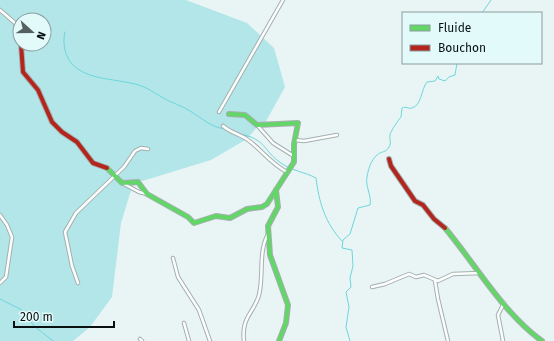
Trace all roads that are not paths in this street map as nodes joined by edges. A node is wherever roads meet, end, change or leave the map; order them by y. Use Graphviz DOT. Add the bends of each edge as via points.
graph roads {
  1 [pos="283,0"];
  2 [pos="0,10"];
  3 [pos="12,20"];
  4 [pos="21,52"];
  5 [pos="219,112"];
  6 [pos="229,114"];
  7 [pos="257,125"];
  8 [pos="223,126"];
  9 [pos="337,135"];
  10 [pos="294,140"];
  11 [pos="148,149"];
  12 [pos="292,155"];
  13 [pos="388,159"];
  14 [pos="287,172"];
  15 [pos="114,176"];
  16 [pos="122,183"];
  17 [pos="276,190"];
  18 [pos="147,194"];
  19 [pos="0,216"];
  20 [pos="268,233"];
  21 [pos="173,258"];
  22 [pos="480,272"];
  23 [pos="435,281"];
  24 [pos="0,283"];
  25 [pos="78,283"];
  26 [pos="372,287"];
  27 [pos="504,302"];
  28 [pos="184,323"];
  29 [pos="190,341"];
  30 [pos="210,341"];
  31 [pos="244,341"];
  32 [pos="279,341"];
  33 [pos="448,341"];
  34 [pos="502,341"];
  35 [pos="542,341"];
  1 -- 5 [label="street"];
  2 -- 3 [label="street"];
  4 -- 15 [label="street" via="24,72 38,90 52,122 77,142 93,163 106,167"];
  6 -- 7 [label="street" via="245,115"];
  7 -- 10 [label="street" via="275,122 298,123"];
  7 -- 12 [label="street" via="273,143"];
  8 -- 14 [label="street" via="247,139 271,163"];
  9 -- 10 [label="street" via="304,141"];
  10 -- 12 [label="street"];
  11 -- 15 [label="street" via="141,148 135,151"];
  12 -- 14 [label="street" via="294,162"];
  13 -- 22 [label="street" via="415,201 423,205 446,229"];
  14 -- 17 [label="street"];
  15 -- 16 [label="street"];
  15 -- 25 [label="street" via="76,213 65,232"];
  16 -- 18 [label="street"];
  16 -- 18 [label="street" via="138,182"];
  17 -- 18 [label="street" via="262,207 248,209 230,218 216,216 194,223"];
  17 -- 20 [label="street" via="278,206 268,226"];
  19 -- 24 [label="street" via="12,237 6,277"];
  20 -- 31 [label="street" via="263,252 259,294 246,321"];
  20 -- 32 [label="street" via="270,255 288,306 286,323"];
  21 -- 30 [label="street" via="178,276 199,310"];
  22 -- 23 [label="street" via="453,274"];
  22 -- 27 [label="street"];
  23 -- 26 [label="street" via="424,275 416,277 409,274"];
  23 -- 33 [label="street"];
  27 -- 34 [label="street" via="498,315"];
  27 -- 35 [label="street" via="526,330"];
  28 -- 29 [label="street"];
}
